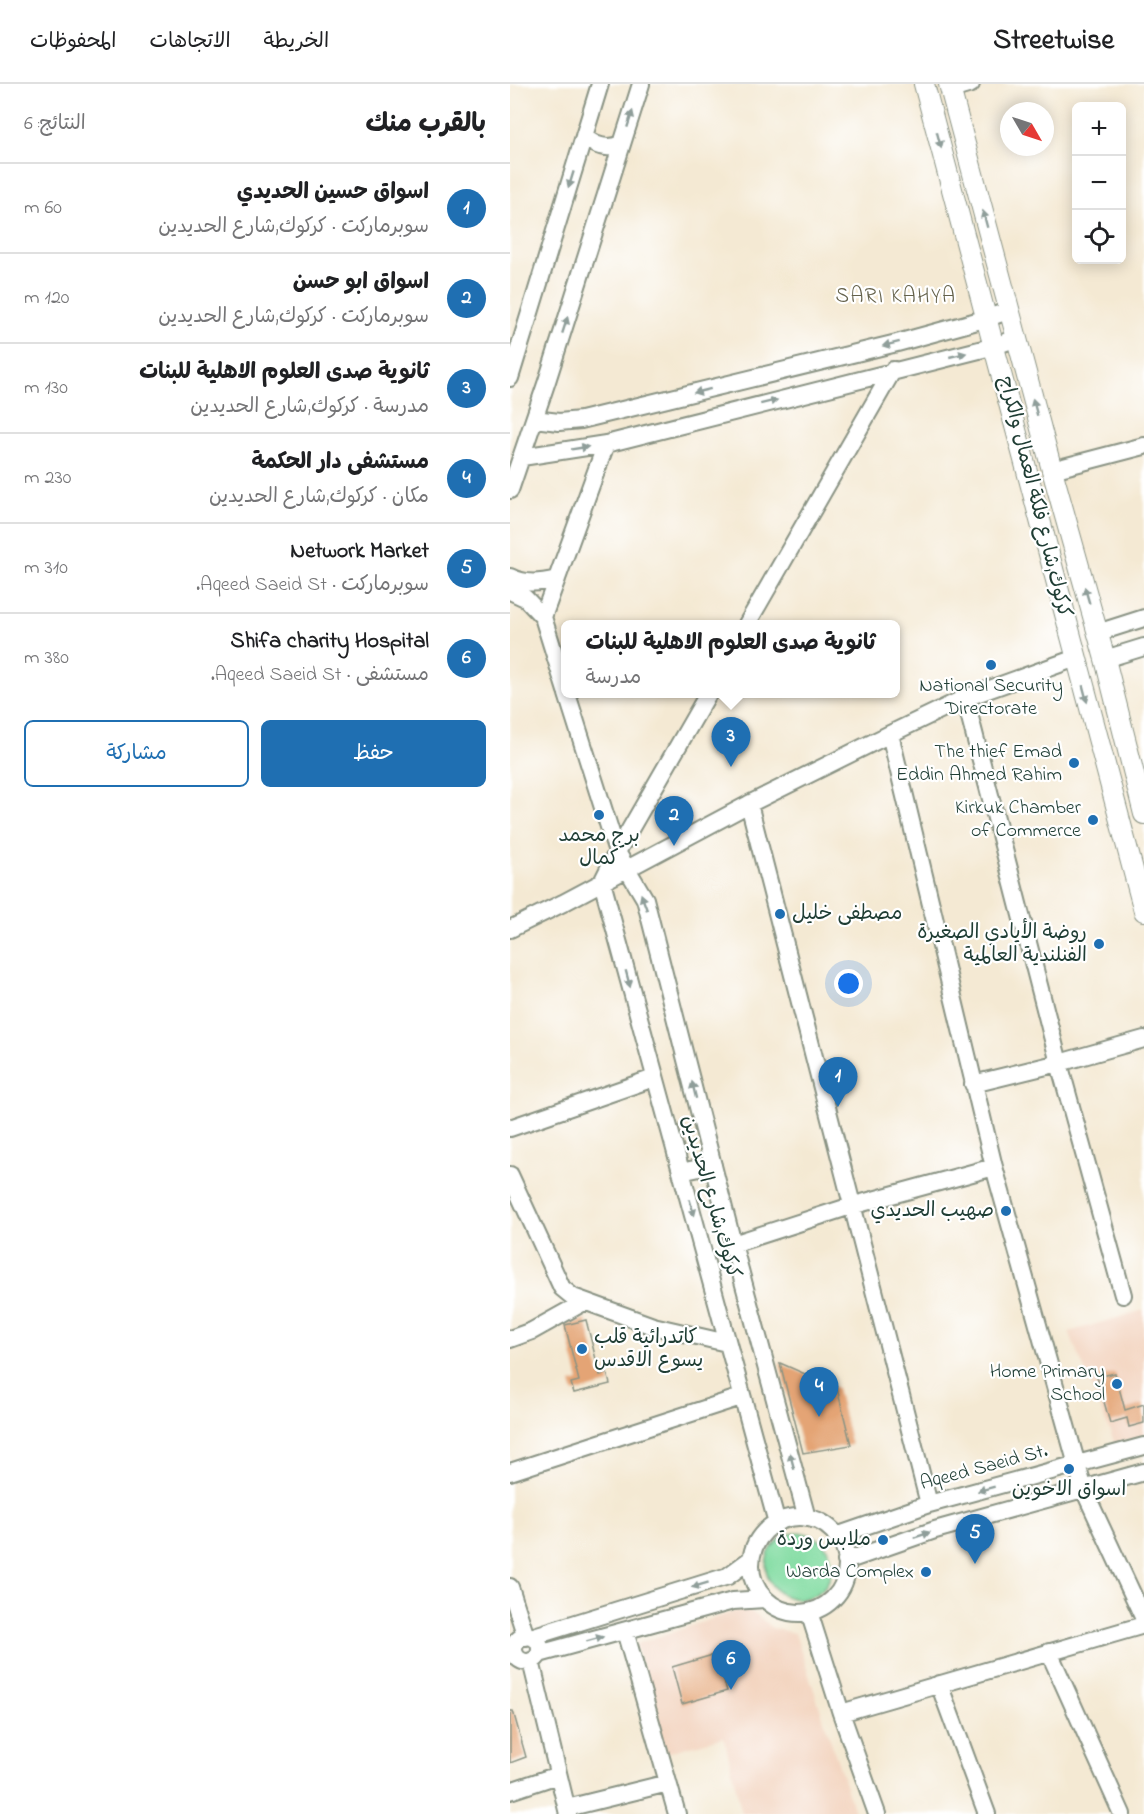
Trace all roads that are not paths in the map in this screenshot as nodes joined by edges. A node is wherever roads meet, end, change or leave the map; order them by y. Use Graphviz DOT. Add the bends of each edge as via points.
graph roads {
  1 [pos="600,84"];
  2 [pos="641,84"];
  3 [pos="924,84"];
  4 [pos="970,84"];
  5 [pos="950,87"];
  6 [pos="584,136"];
  7 [pos="622,144"];
  8 [pos="1010,310"];
  9 [pos="988,318"];
  10 [pos="1017,338"];
  11 [pos="995,346"];
  12 [pos="514,350"];
  13 [pos="893,370"];
  14 [pos="510,378"];
  15 [pos="534,419"];
  16 [pos="606,444"];
  17 [pos="1144,446"];
  18 [pos="522,457"];
  19 [pos="1052,471"];
  20 [pos="510,490"];
  21 [pos="510,577"];
  22 [pos="557,579"];
  23 [pos="510,591"];
  24 [pos="543,617"];
  25 [pos="1144,618"];
  26 [pos="749,620"];
  27 [pos="1097,633"];
  28 [pos="1144,647"];
  29 [pos="1076,658"];
  30 [pos="1105,659"];
  31 [pos="561,676"];
  32 [pos="568,698"];
  33 [pos="705,698"];
  34 [pos="965,698"];
  35 [pos="890,734"];
  36 [pos="749,804"];
  37 [pos="1144,814"];
  38 [pos="616,852"];
  39 [pos="627,869"];
  40 [pos="602,882"];
  41 [pos="1144,911"];
  42 [pos="510,929"];
  43 [pos="1144,1039"];
  44 [pos="1059,1063"];
  45 [pos="654,1078"];
  46 [pos="973,1084"];
  47 [pos="510,1128"];
  48 [pos="713,1165"];
  49 [pos="994,1167"];
  50 [pos="681,1172"];
  51 [pos="510,1175"];
  52 [pos="851,1206"];
  53 [pos="733,1244"];
  54 [pos="1123,1294"];
  55 [pos="584,1302"];
  56 [pos="510,1339"];
  57 [pos="727,1343"];
  58 [pos="741,1397"];
  59 [pos="1144,1446"];
  60 [pos="1077,1465"];
  61 [pos="510,1472"];
  62 [pos="1144,1472"];
  63 [pos="1084,1490"];
  64 [pos="928,1504"];
  65 [pos="807,1518"];
  66 [pos="777,1523"];
  67 [pos="836,1536"];
  68 [pos="751,1559"];
  69 [pos="846,1561"];
  70 [pos="510,1587"];
  71 [pos="765,1599"];
  72 [pos="809,1612"];
  73 [pos="1144,1619"];
  74 [pos="1144,1625"];
  75 [pos="625,1631"];
  76 [pos="521,1639"];
  77 [pos="1049,1652"];
  78 [pos="525,1660"];
  79 [pos="939,1684"];
  80 [pos="841,1713"];
  81 [pos="558,1775"];
  82 [pos="668,1783"];
  83 [pos="510,1791"];
  84 [pos="567,1811"];
  85 [pos="677,1814"];
  86 [pos="877,1814"];
  87 [pos="987,1814"];
  88 [pos="1122,1814"];
  1 -- 6 [label="street"];
  7 -- 2 [label="street, one-way"];
  3 -- 9 [label="main road, كركوك,شارع فلكة العمال والكراج, one-way"];
  4 -- 5 [label="street"];
  8 -- 5 [label="main road, كركوك,شارع فلكة العمال والكراج, one-way"];
  6 -- 7 [label="street" via="602,147"];
  6 -- 12 [label="street, one-way"];
  15 -- 7 [label="street, one-way"];
  8 -- 9 [label="street"];
  8 -- 10 [label="main road, كركوك,شارع فلكة العمال والكراج"];
  9 -- 11 [label="main road, كركوك,شارع فلكة العمال والكراج"];
  9 -- 15 [label="street, one-way" via="581,420"];
  10 -- 11 [label="street"];
  19 -- 10 [label="main road, كركوك,شارع فلكة العمال والكراج, one-way"];
  13 -- 11 [label="street, one-way"];
  11 -- 29 [label="main road, كركوك,شارع فلكة العمال والكراج"];
  12 -- 14 [label="street"];
  16 -- 13 [label="street, one-way"];
  13 -- 26 [label="street"];
  15 -- 18 [label="street"];
  18 -- 16 [label="street, one-way"];
  16 -- 22 [label="street"];
  17 -- 19 [label="street"];
  18 -- 20 [label="street"];
  27 -- 19 [label="main road, كركوك,شارع فلكة العمال والكراج, one-way"];
  21 -- 22 [label="street" via="533,583"];
  22 -- 24 [label="street"];
  23 -- 24 [label="street" via="525,598"];
  24 -- 31 [label="street, كركوك,شارع الحديدين"];
  25 -- 27 [label="street"];
  27 -- 30 [label="main road, كركوك,شارع فلكة العمال والكراج"];
  28 -- 30 [label="street"];
  29 -- 34 [label="street"];
  29 -- 41 [label="main road, كركوك,شارع فلكة العمال والكراج, one-way"];
  30 -- 37 [label="main road, كركوك,شارع فلكة العمال والكراج"];
  32 -- 38 [label="street, كركوك,شارع الحديدين"];
  33 -- 38 [label="street"];
  34 -- 35 [label="street"];
  34 -- 44 [label="street"];
  35 -- 36 [label="street"];
  35 -- 46 [label="street"];
  36 -- 39 [label="street"];
  36 -- 52 [label="street"];
  38 -- 39 [label="street, كركوك,شارع الحديدين"];
  38 -- 40 [label="street"];
  39 -- 40 [label="street"];
  48 -- 39 [label="street, كركوك,شارع الحديدين, one-way" via="645,899"];
  40 -- 42 [label="street"];
  40 -- 45 [label="street, كركوك,شارع الحديدين, one-way"];
  43 -- 44 [label="street"];
  44 -- 46 [label="street"];
  44 -- 54 [label="street"];
  45 -- 47 [label="street"];
  45 -- 50 [label="street, كركوك,شارع الحديدين"];
  46 -- 49 [label="street"];
  48 -- 50 [label="street"];
  48 -- 53 [label="street, كركوك,شارع الحديدين"];
  49 -- 52 [label="street, كركوك,شارع الحديدين"];
  49 -- 60 [label="street"];
  50 -- 57 [label="street, كركوك,شارع الحديدين, one-way"];
  51 -- 55 [label="street" via="562,1288"];
  52 -- 53 [label="street, كركوك,شارع الحديدين"];
  52 -- 64 [label="street"];
  65 -- 53 [label="street, كركوك,شارع الحديدين, one-way"];
  55 -- 56 [label="street"];
  55 -- 57 [label="street" via="652,1326"];
  57 -- 58 [label="street, كركوك,شارع الحديدين"];
  58 -- 61 [label="street"];
  58 -- 66 [label="street, كركوك,شارع الحديدين"];
  59 -- 60 [label="street, Aqeed Saeid St."];
  60 -- 63 [label="street"];
  60 -- 64 [label="street, Aqeed Saeid St., one-way"];
  62 -- 63 [label="street"];
  69 -- 63 [label="street, one-way" via="935,1530"];
  63 -- 73 [label="street"];
  64 -- 67 [label="street, Aqeed Saeid St."];
  65 -- 66 [label="street"];
  65 -- 67 [label="street" via="818,1521"];
  66 -- 68 [label="street" via="759,1538"];
  67 -- 69 [label="street"];
  68 -- 71 [label="street" via="756,1587"];
  68 -- 76 [label="street, one-way" via="728,1576"];
  69 -- 72 [label="street" via="841,1588 833,1599"];
  70 -- 76 [label="street"];
  71 -- 72 [label="street" via="778,1609"];
  71 -- 75 [label="street" via="733,1601"];
  72 -- 80 [label="street"];
  74 -- 77 [label="street"];
  78 -- 75 [label="street, one-way"];
  75 -- 82 [label="street"];
  76 -- 78 [label="street" via="514,1651"];
  76 -- 78 [label="street" via="537,1642"];
  77 -- 79 [label="street"];
  77 -- 88 [label="street"];
  78 -- 81 [label="street"];
  79 -- 80 [label="street"];
  79 -- 87 [label="street"];
  80 -- 86 [label="street"];
  81 -- 83 [label="street"];
  81 -- 84 [label="street"];
  82 -- 84 [label="street"];
  82 -- 85 [label="street"];
}
